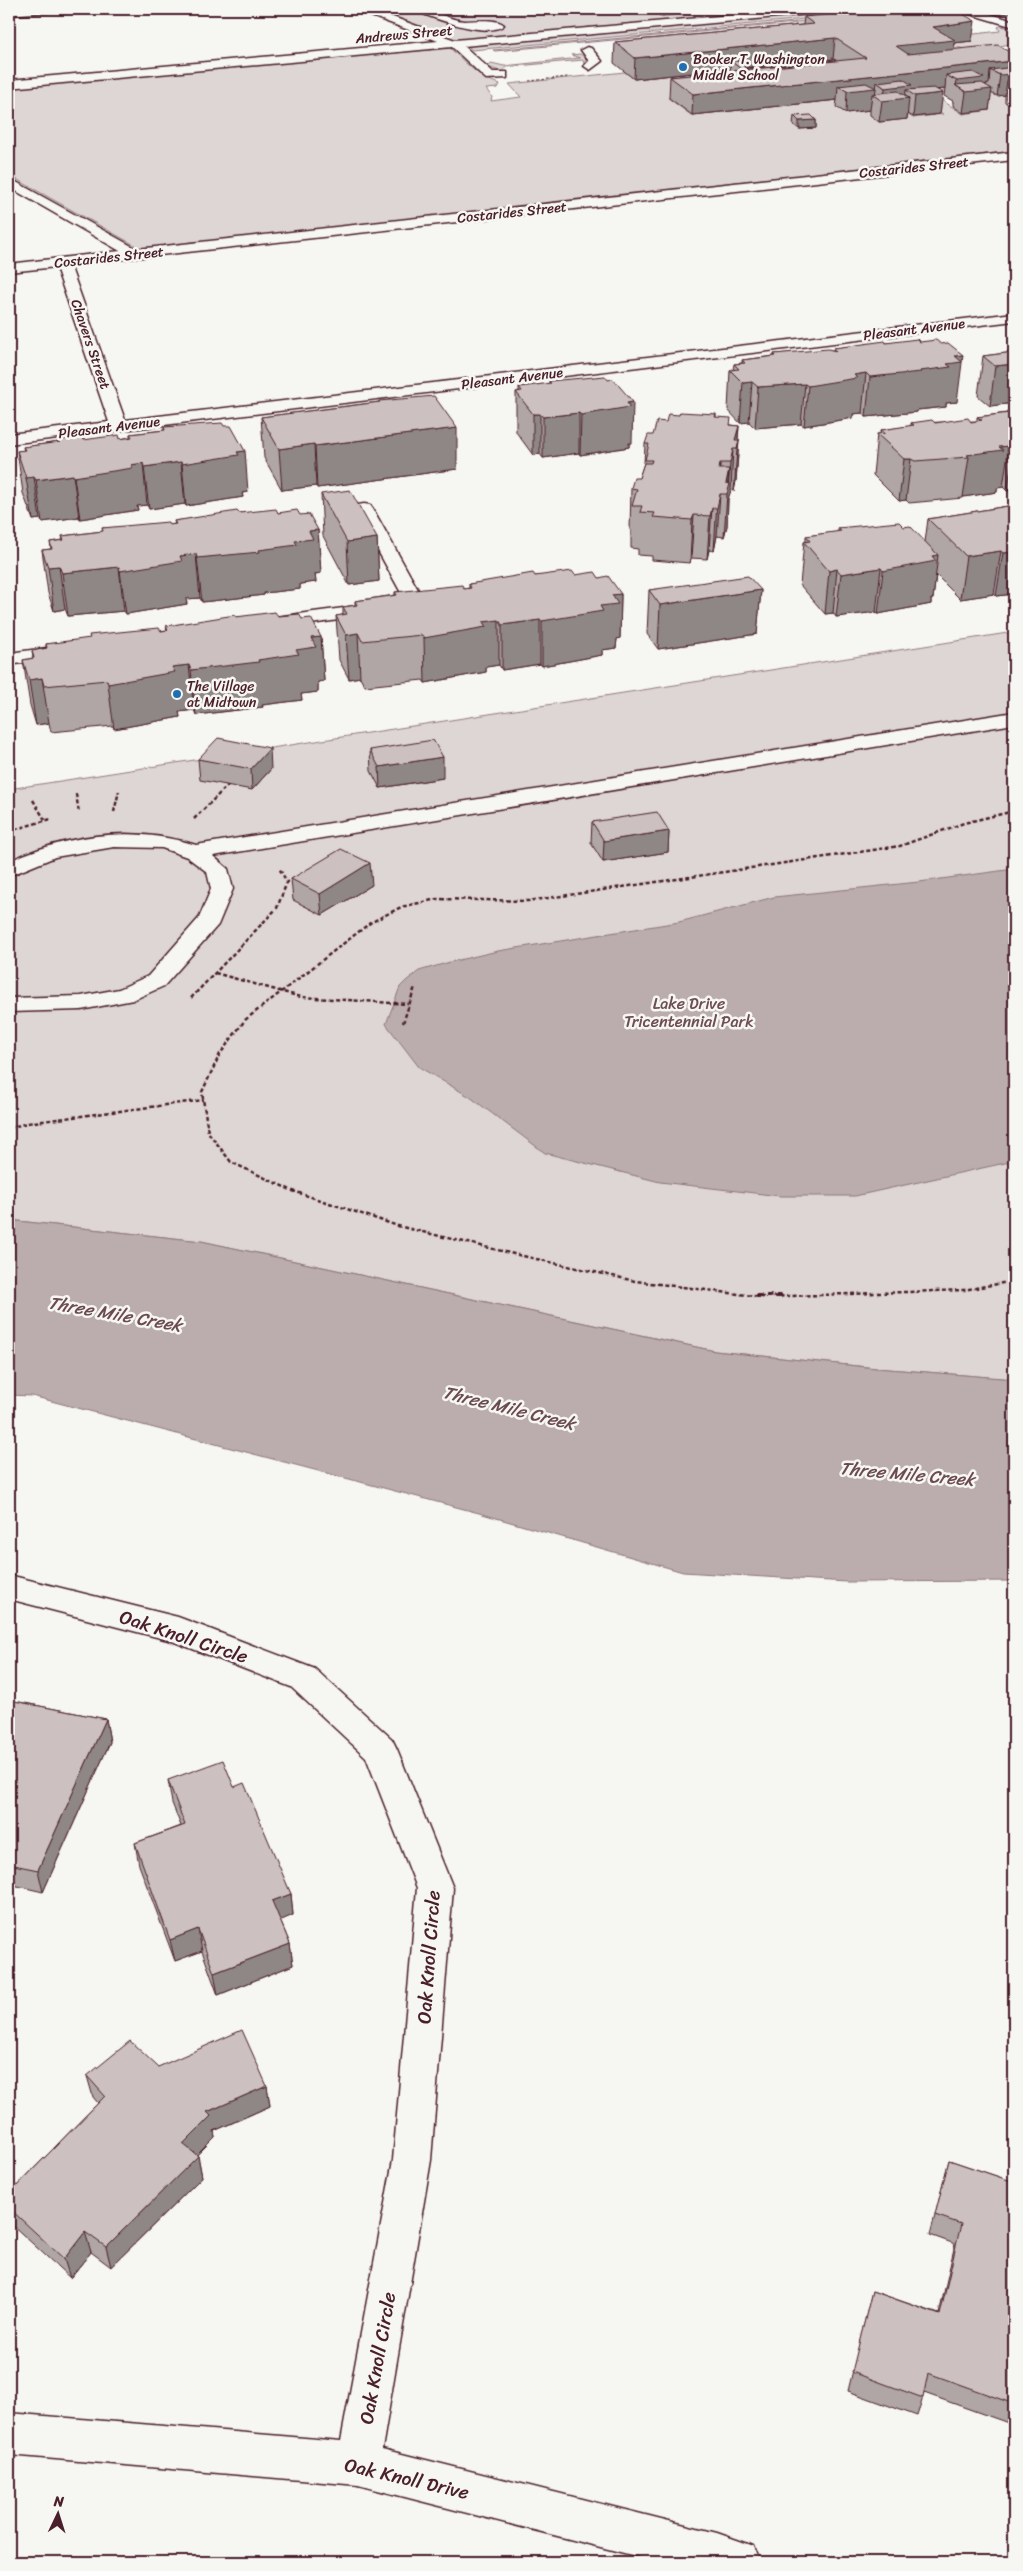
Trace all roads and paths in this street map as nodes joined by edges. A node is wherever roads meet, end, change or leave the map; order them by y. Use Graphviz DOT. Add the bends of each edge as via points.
graph roads {
  1 [pos="48,9"];
  2 [pos="363,9"];
  3 [pos="420,9"];
  4 [pos="831,9"];
  5 [pos="964,9"];
  6 [pos="9,12"];
  7 [pos="584,18"];
  8 [pos="509,24"];
  9 [pos="1014,24"];
  10 [pos="603,30"];
  11 [pos="455,44"];
  12 [pos="587,50"];
  13 [pos="494,59"];
  14 [pos="475,61"];
  15 [pos="590,66"];
  16 [pos="503,75"];
  17 [pos="9,84"];
  18 [pos="1014,156"];
  19 [pos="9,182"];
  20 [pos="137,254"];
  21 [pos="62,263"];
  22 [pos="9,268"];
  23 [pos="1014,317"];
  24 [pos="119,426"];
  25 [pos="9,439"];
  26 [pos="364,509"];
  27 [pos="262,625"];
  28 [pos="87,648"];
  29 [pos="9,659"];
  30 [pos="1014,718"];
  31 [pos="228,785"];
  32 [pos="119,791"];
  33 [pos="76,794"];
  34 [pos="33,800"];
  35 [pos="1014,811"];
  36 [pos="114,812"];
  37 [pos="79,813"];
  38 [pos="194,819"];
  39 [pos="45,820"];
  40 [pos="195,852"];
  41 [pos="9,869"];
  42 [pos="215,973"];
  43 [pos="415,987"];
  44 [pos="282,991"];
  45 [pos="408,1004"];
  46 [pos="9,1005"];
  47 [pos="403,1024"];
  48 [pos="204,1100"];
  49 [pos="9,1128"];
  50 [pos="1014,1282"];
  51 [pos="9,1587"];
  52 [pos="9,2434"];
  53 [pos="358,2464"];
  54 [pos="738,2562"];
  1 -- 6 [label="street"];
  2 -- 11 [label="street"];
  3 -- 8 [label="street" via="460,24"];
  4 -- 10 [label="street, Andrews Street"];
  5 -- 9 [label="street"];
  7 -- 10 [label="street"];
  10 -- 11 [label="street, Andrews Street"];
  11 -- 14 [label="street"];
  11 -- 17 [label="street, Andrews Street"];
  12 -- 15 [label="street" via="596,61"];
  13 -- 14 [label="street"];
  14 -- 16 [label="street" via="490,76"];
  18 -- 20 [label="street, Costarides Street"];
  19 -- 20 [label="street"];
  20 -- 21 [label="street, Costarides Street"];
  21 -- 22 [label="street, Costarides Street"];
  21 -- 24 [label="street, Chavers Street"];
  23 -- 24 [label="street, Pleasant Avenue"];
  24 -- 25 [label="street, Pleasant Avenue"];
  26 -- 27 [label="street" via="417,604"];
  28 -- 29 [label="street"];
  30 -- 40 [label="street"];
  31 -- 38 [label="path"];
  32 -- 36 [label="path"];
  33 -- 37 [label="path"];
  34 -- 39 [label="path"];
  35 -- 44 [label="path" via="964,823 900,846 528,901 437,899 401,907 370,923"];
  40 -- 41 [label="street" via="164,842 114,840 49,851"];
  40 -- 46 [label="street" via="217,869 222,889 210,920 156,981 125,994 81,1003"];
  42 -- 44 [label="path"];
  43 -- 45 [label="path"];
  44 -- 45 [label="path" via="301,997"];
  44 -- 48 [label="path" via="245,1020 220,1054 202,1092"];
  45 -- 47 [label="path"];
  48 -- 49 [label="path"];
  48 -- 50 [label="path" via="208,1132 232,1162 292,1192 398,1226 523,1256 636,1281 762,1297 964,1290"];
  51 -- 53 [label="street, Oak Knoll Circle" via="178,1630 303,1678 380,1749 436,1888 412,2160"];
  52 -- 53 [label="street, Oak Knoll Drive"];
  53 -- 54 [label="street, Oak Knoll Drive"];
}
